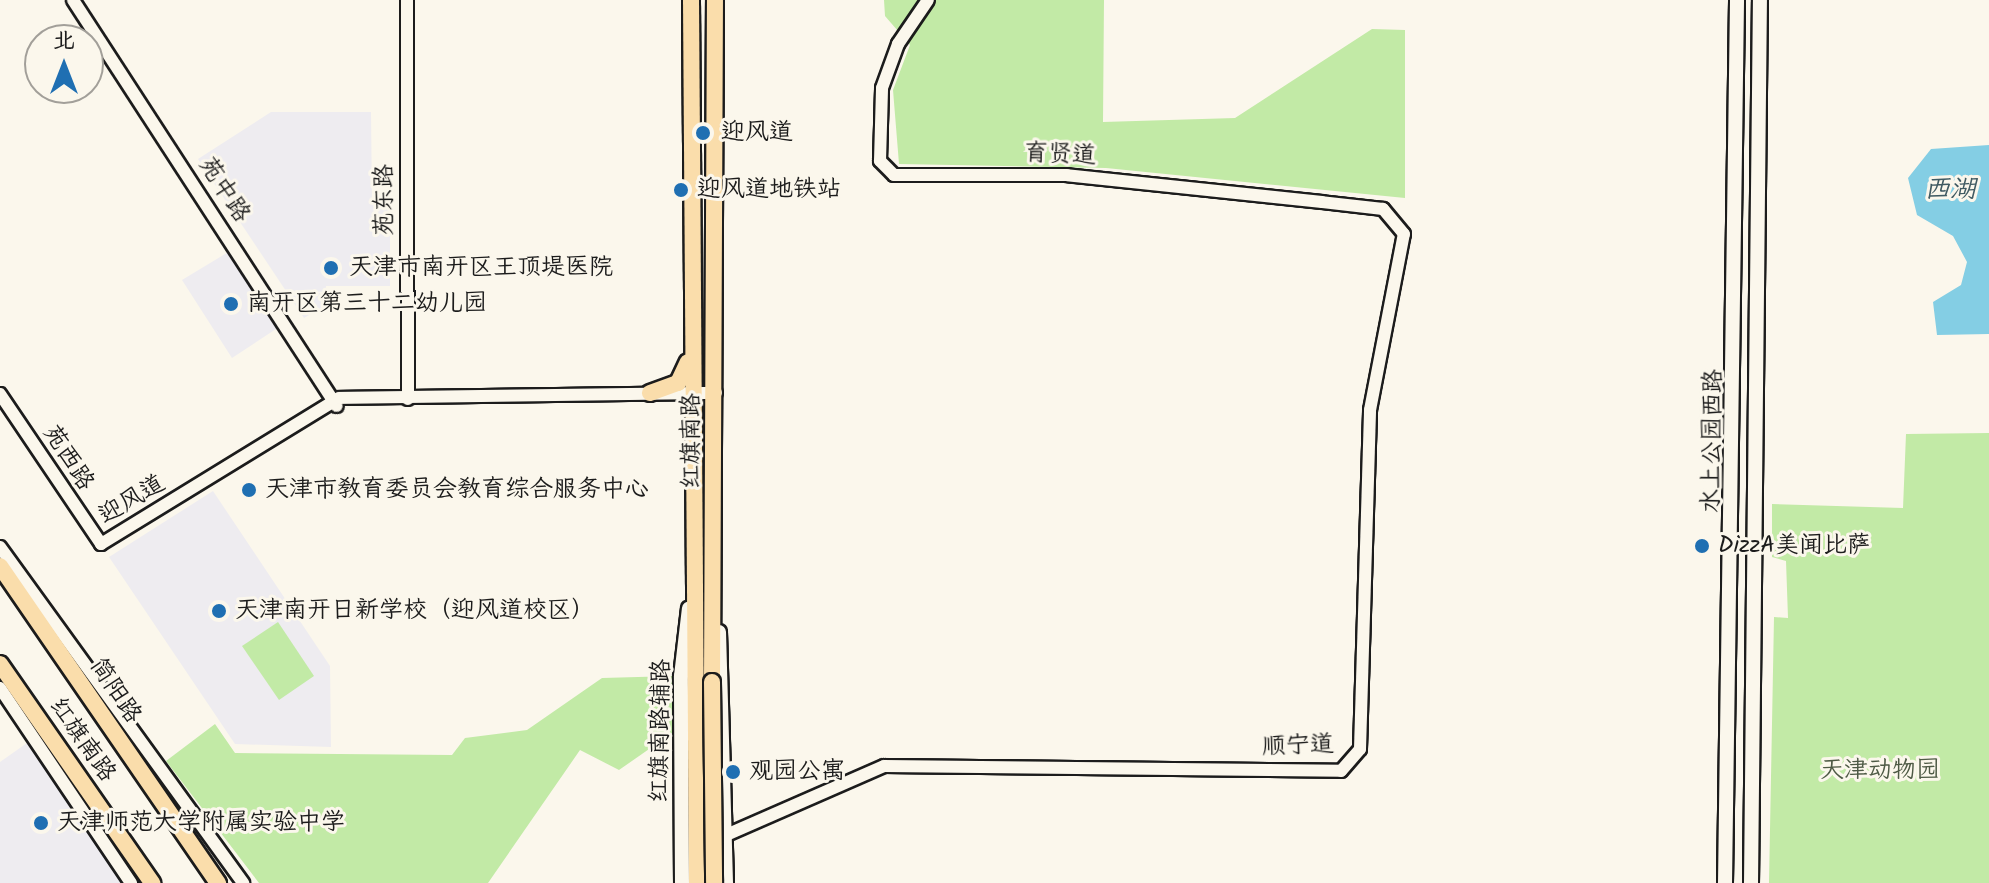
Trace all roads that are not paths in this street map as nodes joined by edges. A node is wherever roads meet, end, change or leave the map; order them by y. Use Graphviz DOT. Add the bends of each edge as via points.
graph roads {
  1 [pos="73,0"];
  2 [pos="81,0"];
  3 [pos="400,0"];
  4 [pos="407,0"];
  5 [pos="691,0"];
  6 [pos="715,0"];
  7 [pos="928,0"];
  8 [pos="1737,0"];
  9 [pos="1760,0"];
  10 [pos="1404,234"];
  11 [pos="691,349"];
  12 [pos="716,349"];
  13 [pos="328,381"];
  14 [pos="0,394"];
  15 [pos="362,394"];
  16 [pos="689,394"];
  17 [pos="405,395"];
  18 [pos="650,396"];
  19 [pos="716,396"];
  20 [pos="338,402"];
  21 [pos="101,544"];
  22 [pos="0,547"];
  23 [pos="0,566"];
  24 [pos="693,580"];
  25 [pos="716,581"];
  26 [pos="0,664"];
  27 [pos="0,688"];
  28 [pos="726,835"];
  29 [pos="131,883"];
  30 [pos="152,883"];
  31 [pos="218,883"];
  32 [pos="243,883"];
  33 [pos="682,883"];
  34 [pos="697,883"];
  35 [pos="714,883"];
  36 [pos="726,883"];
  37 [pos="1725,883"];
  38 [pos="1751,883"];
  1 -- 20 [label="street, 苑中路"];
  2 -- 13 [label="street, 苑中路"];
  3 -- 17 [label="street, 苑东路" via="400,376"];
  4 -- 17 [label="street, 苑东路"];
  5 -- 11 [label="main road, 红旗南路"];
  6 -- 12 [label="main road, 红旗南路"];
  7 -- 10 [label="street, 育贤道" via="898,44 882,88 880,161 894,175 1067,175 1307,200 1383,209"];
  8 -- 37 [label="main road, 水上公园西路"];
  9 -- 38 [label="main road, 水上公园西路"];
  10 -- 28 [label="street, 顺宁道" via="1370,410 1360,749 1341,771 884,766"];
  11 -- 16 [label="main road, 红旗南路"];
  11 -- 18 [label="main road" via="678,383"];
  12 -- 16 [label="street" via="707,374"];
  12 -- 19 [label="main road, 红旗南路"];
  13 -- 15 [label="street"];
  13 -- 20 [label="street, 苑中路"];
  14 -- 21 [label="street, 苑西路"];
  15 -- 17 [label="street, 迎风道"];
  15 -- 20 [label="street, 迎风道"];
  16 -- 18 [label="street, 迎风道"];
  16 -- 19 [label="street, 迎风道"];
  16 -- 24 [label="main road, 红旗南路"];
  17 -- 18 [label="street, 迎风道"];
  17 -- 18 [label="street, 迎风道"];
  17 -- 20 [label="street, 迎风道"];
  19 -- 25 [label="main road, 红旗南路"];
  20 -- 21 [label="street, 迎风道"];
  22 -- 32 [label="street"];
  23 -- 31 [label="main road, 简阳路"];
  24 -- 33 [label="main road, 红旗南路辅路" via="681,676"];
  24 -- 34 [label="main road, 红旗南路"];
  25 -- 28 [label="main road"];
  25 -- 35 [label="main road, 红旗南路, bridge"];
  26 -- 30 [label="main road, 红旗南路"];
  27 -- 29 [label="street"];
  28 -- 36 [label="main road"];
}
